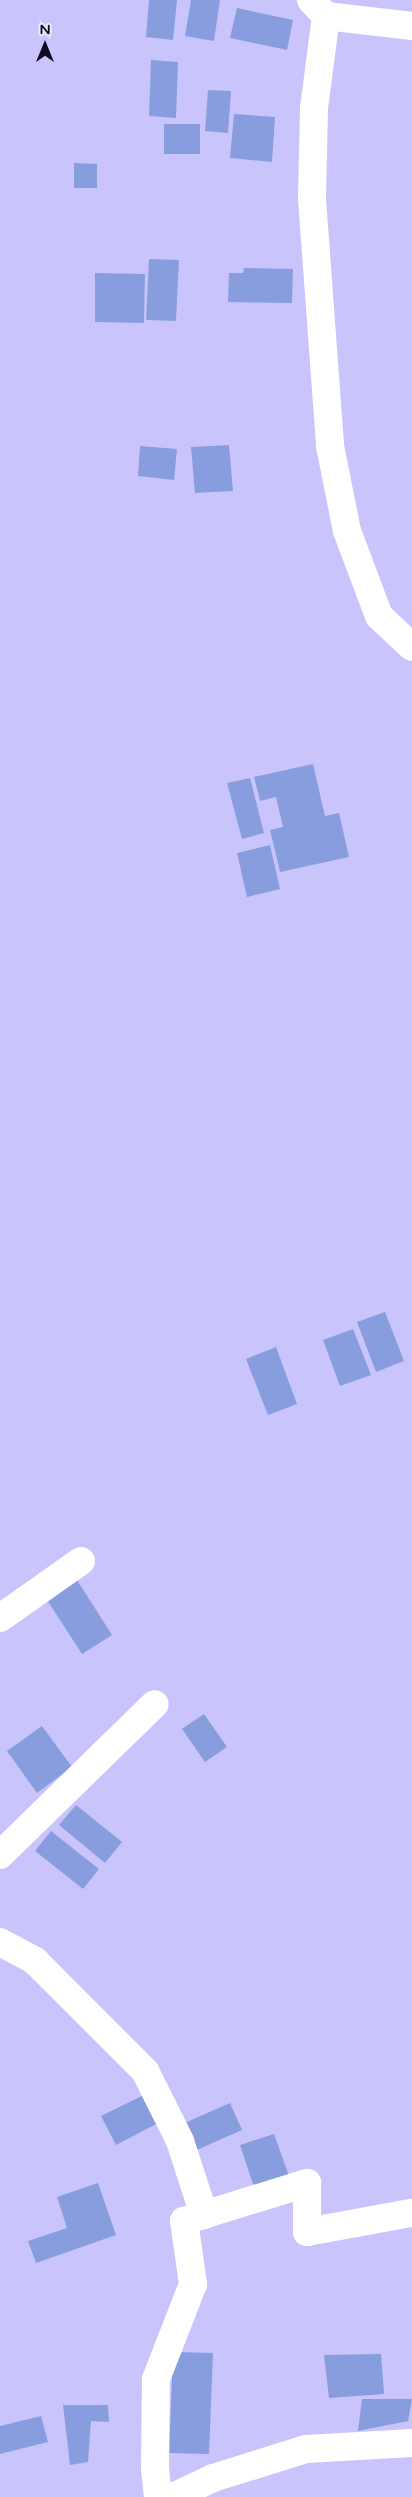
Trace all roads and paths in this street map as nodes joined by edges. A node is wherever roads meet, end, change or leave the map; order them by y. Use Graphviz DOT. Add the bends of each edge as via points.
graph roads {
  1 [pos="319,8"];
  2 [pos="412,26"];
  3 [pos="412,646"];
  4 [pos="81,1561"];
  5 [pos="0,1618"];
  6 [pos="155,1704"];
  7 [pos="0,1855"];
  8 [pos="0,1942"];
  9 [pos="411,2213"];
  10 [pos="204,2215"];
  11 [pos="412,2442"];
  12 [pos="158,2497"];
  13 [pos="173,2497"];
  1 -- 2 [label="street"];
  1 -- 3 [label="street" via="312,199 330,446 347,531 379,616"];
  4 -- 5 [label="street"];
  6 -- 7 [label="street"];
  8 -- 10 [label="street" via="35,1961 144,2071 180,2141"];
  9 -- 10 [label="street" via="307,2232 307,2183"];
  10 -- 12 [label="street" via="184,2222 193,2284 156,2378 155,2469"];
  11 -- 13 [label="street" via="306,2449 213,2478"];
}
